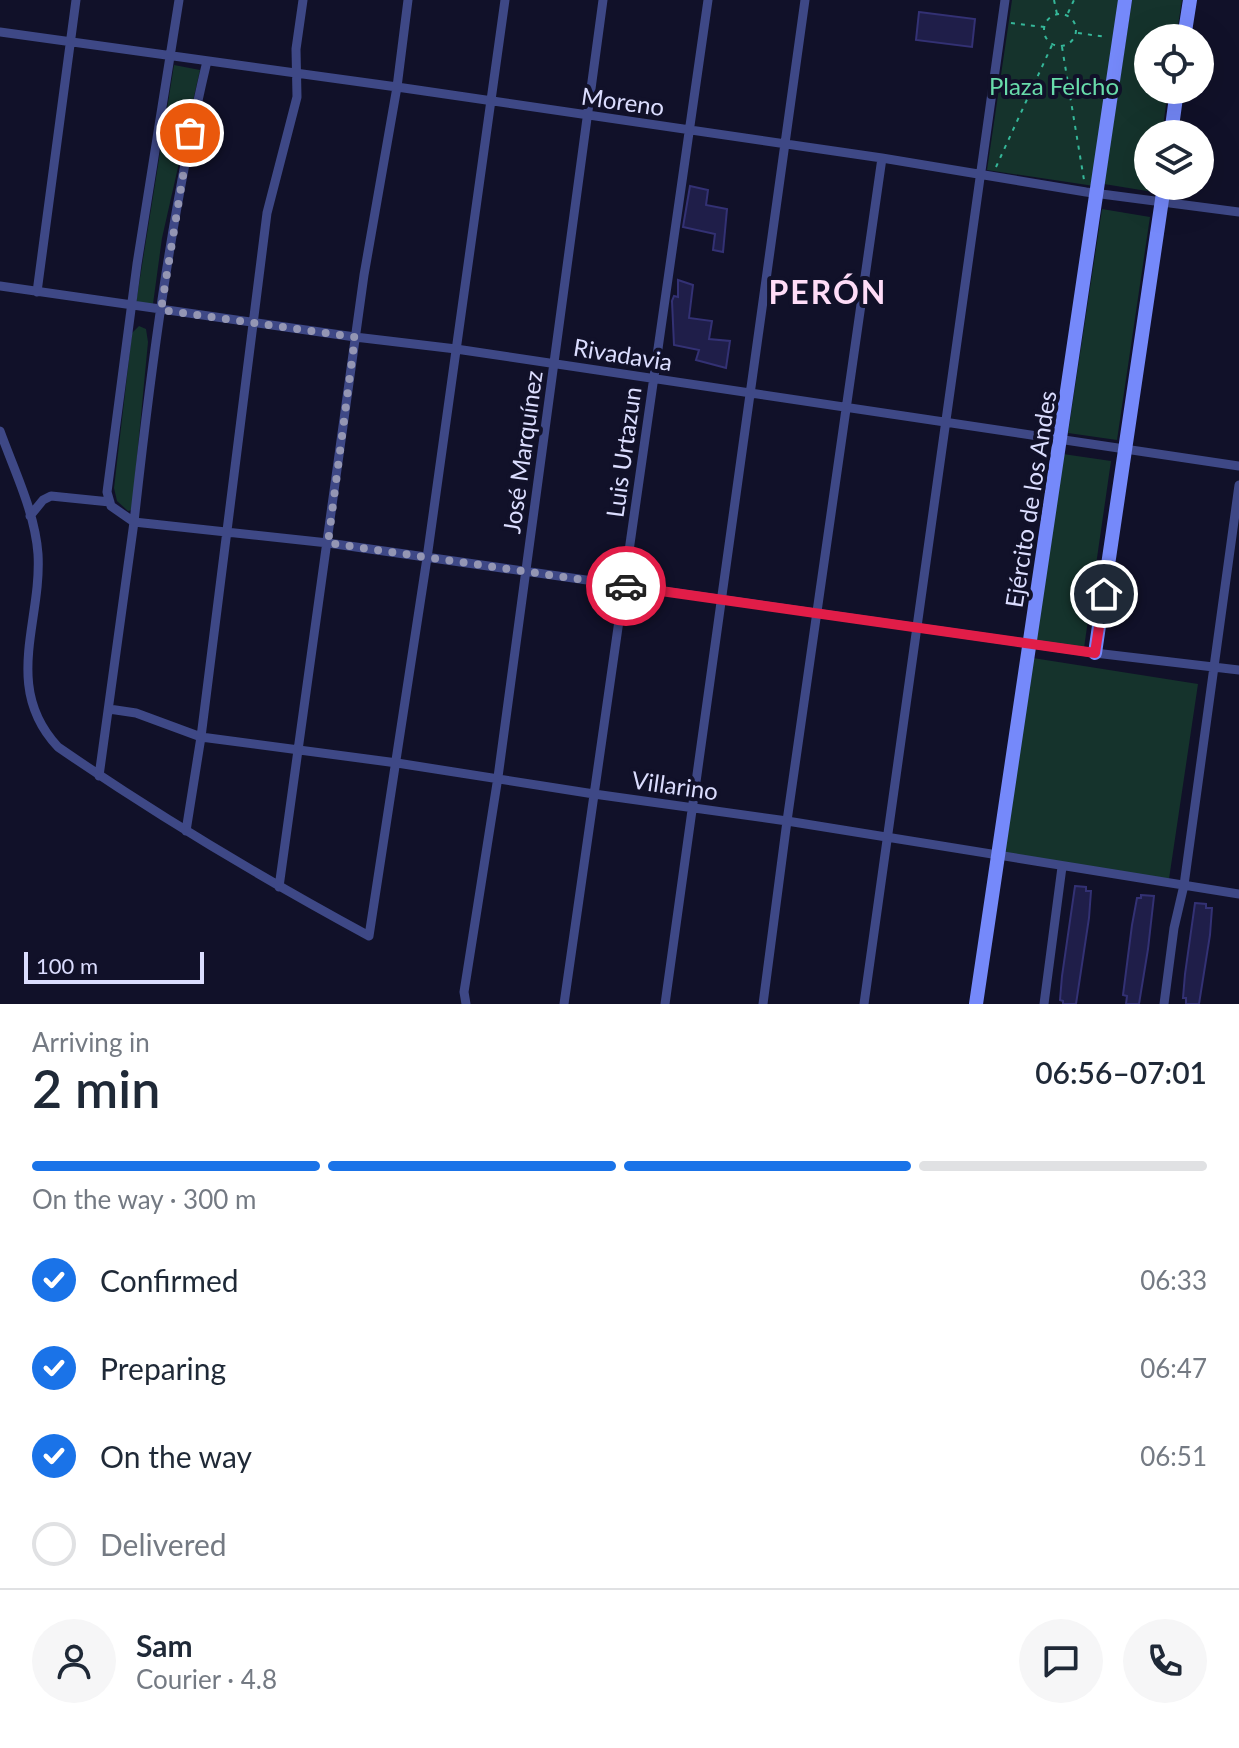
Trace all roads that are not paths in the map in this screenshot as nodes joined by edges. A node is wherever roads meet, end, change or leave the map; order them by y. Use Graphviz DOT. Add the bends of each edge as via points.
graph roads {
  1 [pos="76,0"];
  2 [pos="179,0"];
  3 [pos="303,0"];
  4 [pos="408,0"];
  5 [pos="505,0"];
  6 [pos="603,0"];
  7 [pos="708,0"];
  8 [pos="805,0"];
  9 [pos="1005,0"];
  10 [pos="1125,0"];
  11 [pos="1190,0"];
  12 [pos="1186,24"];
  13 [pos="0,32"];
  14 [pos="70,42"];
  15 [pos="171,56"];
  16 [pos="207,61"];
  17 [pos="298,75"];
  18 [pos="397,87"];
  19 [pos="491,102"];
  20 [pos="588,116"];
  21 [pos="689,131"];
  22 [pos="784,144"];
  23 [pos="882,158"];
  24 [pos="979,175"];
  25 [pos="1092,193"];
  26 [pos="1161,202"];
  27 [pos="1239,212"];
  28 [pos="0,286"];
  29 [pos="37,292"];
  30 [pos="132,306"];
  31 [pos="161,310"];
  32 [pos="254,323"];
  33 [pos="355,337"];
  34 [pos="456,349"];
  35 [pos="554,364"];
  36 [pos="653,378"];
  37 [pos="751,393"];
  38 [pos="848,407"];
  39 [pos="947,422"];
  40 [pos="0,431"];
  41 [pos="1061,439"];
  42 [pos="1126,449"];
  43 [pos="1239,466"];
  44 [pos="1239,485"];
  45 [pos="110,502"];
  46 [pos="30,516"];
  47 [pos="134,522"];
  48 [pos="226,530"];
  49 [pos="328,543"];
  50 [pos="427,558"];
  51 [pos="526,572"];
  52 [pos="624,586"];
  53 [pos="722,600"];
  54 [pos="817,613"];
  55 [pos="918,628"];
  56 [pos="1031,643"];
  57 [pos="1095,653"];
  58 [pos="1215,667"];
  59 [pos="1239,670"];
  60 [pos="109,709"];
  61 [pos="201,737"];
  62 [pos="299,750"];
  63 [pos="397,763"];
  64 [pos="99,776"];
  65 [pos="498,777"];
  66 [pos="594,794"];
  67 [pos="691,808"];
  68 [pos="787,821"];
  69 [pos="186,831"];
  70 [pos="888,837"];
  71 [pos="997,854"];
  72 [pos="1062,867"];
  73 [pos="1184,885"];
  74 [pos="279,887"];
  75 [pos="1239,894"];
  76 [pos="466,1004"];
  77 [pos="564,1004"];
  78 [pos="665,1004"];
  79 [pos="763,1004"];
  80 [pos="864,1004"];
  81 [pos="976,1004"];
  82 [pos="1044,1004"];
  83 [pos="1164,1004"];
  1 -- 14 [label="street"];
  2 -- 15 [label="street"];
  3 -- 17 [label="street"];
  4 -- 18 [label="street"];
  5 -- 19 [label="street"];
  6 -- 20 [label="street, José Marquínez"];
  7 -- 21 [label="street, Luis Urtazun"];
  8 -- 22 [label="street"];
  9 -- 24 [label="street"];
  10 -- 25 [label="street, Ejército de los Andes"];
  11 -- 12 [label="street"];
  13 -- 14 [label="street, Moreno"];
  14 -- 15 [label="street, Moreno"];
  14 -- 29 [label="street"];
  15 -- 16 [label="street, Moreno"];
  15 -- 30 [label="street"];
  16 -- 17 [label="street, Moreno"];
  16 -- 31 [label="street" via="184,157"];
  17 -- 18 [label="street, Moreno"];
  17 -- 32 [label="street" via="267,213"];
  18 -- 19 [label="street, Moreno"];
  18 -- 33 [label="street"];
  19 -- 20 [label="street, Moreno"];
  19 -- 34 [label="street"];
  20 -- 21 [label="street, Moreno"];
  20 -- 35 [label="street, José Marquínez"];
  21 -- 22 [label="street, Moreno"];
  21 -- 36 [label="street, Luis Urtazun"];
  22 -- 23 [label="street, Moreno"];
  22 -- 37 [label="street"];
  23 -- 24 [label="street, Moreno"];
  23 -- 38 [label="street"];
  24 -- 25 [label="street, Moreno"];
  24 -- 39 [label="street"];
  25 -- 26 [label="street, Moreno"];
  25 -- 41 [label="street, Ejército de los Andes"];
  26 -- 27 [label="street, Moreno"];
  26 -- 42 [label="street"];
  28 -- 29 [label="street, Rivadavia"];
  29 -- 30 [label="street, Rivadavia"];
  30 -- 31 [label="street, Rivadavia"];
  30 -- 45 [label="street" via="107,492"];
  31 -- 32 [label="street, Rivadavia"];
  31 -- 47 [label="street"];
  32 -- 33 [label="street, Rivadavia"];
  32 -- 48 [label="street"];
  33 -- 34 [label="street, Rivadavia"];
  33 -- 49 [label="street"];
  34 -- 35 [label="street, Rivadavia"];
  34 -- 50 [label="street"];
  35 -- 36 [label="street, Rivadavia"];
  35 -- 51 [label="street, José Marquínez"];
  36 -- 37 [label="street, Rivadavia"];
  36 -- 52 [label="street, Luis Urtazun"];
  37 -- 38 [label="street, Rivadavia"];
  37 -- 53 [label="street"];
  38 -- 39 [label="street, Rivadavia"];
  38 -- 54 [label="street"];
  39 -- 41 [label="street, Rivadavia"];
  39 -- 55 [label="street"];
  40 -- 46 [label="street"];
  41 -- 42 [label="street, Rivadavia"];
  41 -- 56 [label="street, Ejército de los Andes"];
  42 -- 43 [label="street, Rivadavia"];
  42 -- 57 [label="street"];
  44 -- 58 [label="street"];
  45 -- 46 [label="street" via="51,496"];
  45 -- 47 [label="street"];
  46 -- 64 [label="street" via="38,553 26,656 29,689 44,733"];
  47 -- 48 [label="street"];
  47 -- 60 [label="street"];
  48 -- 49 [label="street"];
  48 -- 61 [label="street"];
  49 -- 50 [label="street"];
  49 -- 62 [label="street"];
  50 -- 51 [label="street"];
  50 -- 63 [label="street"];
  51 -- 52 [label="street"];
  51 -- 65 [label="street, José Marquínez"];
  52 -- 53 [label="street"];
  52 -- 66 [label="street, Luis Urtazun"];
  53 -- 54 [label="street"];
  53 -- 67 [label="street"];
  54 -- 55 [label="street"];
  54 -- 68 [label="street"];
  55 -- 56 [label="street"];
  55 -- 70 [label="street"];
  56 -- 57 [label="street"];
  56 -- 71 [label="street, Ejército de los Andes"];
  57 -- 58 [label="street"];
  58 -- 59 [label="street"];
  58 -- 73 [label="street"];
  60 -- 61 [label="street, Villarino" via="136,713"];
  60 -- 64 [label="street"];
  61 -- 62 [label="street, Villarino"];
  61 -- 69 [label="street"];
  62 -- 63 [label="street, Villarino"];
  62 -- 74 [label="street"];
  63 -- 65 [label="street, Villarino"];
  63 -- 74 [label="street" via="369,936"];
  64 -- 69 [label="street"];
  65 -- 66 [label="street, Villarino"];
  65 -- 76 [label="street, José Marquínez"];
  66 -- 67 [label="street, Villarino"];
  66 -- 77 [label="street, Luis Urtazun"];
  67 -- 68 [label="street, Villarino"];
  67 -- 78 [label="street"];
  68 -- 70 [label="street, Villarino"];
  68 -- 79 [label="street"];
  69 -- 74 [label="street"];
  70 -- 71 [label="street, Villarino"];
  70 -- 80 [label="street"];
  71 -- 72 [label="street, Villarino"];
  71 -- 81 [label="street, Ejército de los Andes"];
  72 -- 73 [label="street, Villarino"];
  72 -- 82 [label="street"];
  73 -- 75 [label="street, Villarino"];
  73 -- 83 [label="street"];
}
